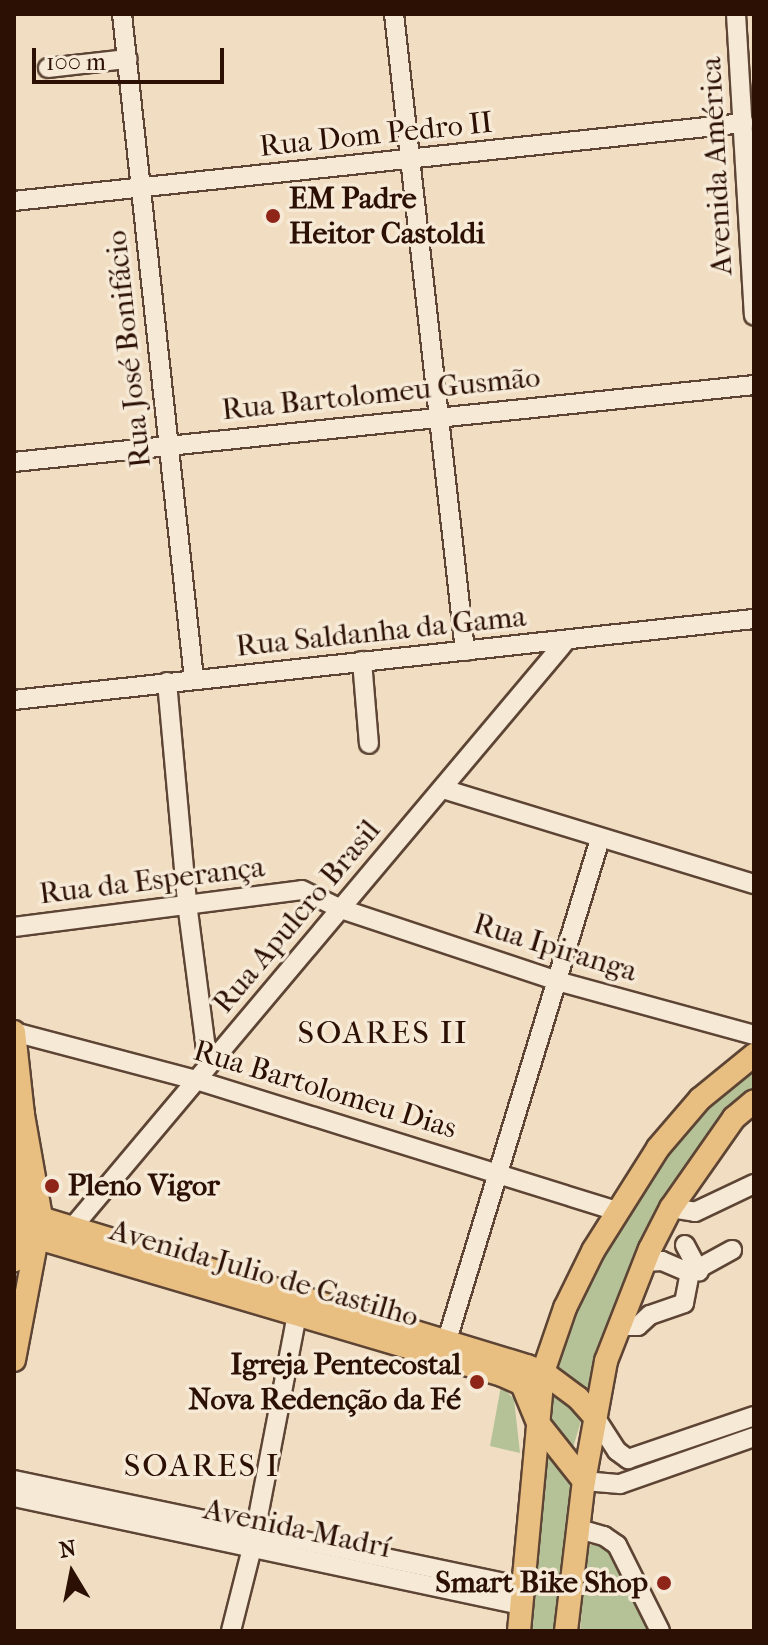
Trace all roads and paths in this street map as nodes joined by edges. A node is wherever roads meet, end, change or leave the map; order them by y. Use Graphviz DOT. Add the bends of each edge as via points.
graph roads {
  1 [pos="122,14"];
  2 [pos="394,14"];
  3 [pos="742,20"];
  4 [pos="127,59"];
  5 [pos="48,68"];
  6 [pos="744,123"];
  7 [pos="409,160"];
  8 [pos="141,189"];
  9 [pos="14,201"];
  10 [pos="754,315"];
  11 [pos="754,385"];
  12 [pos="437,415"];
  13 [pos="168,445"];
  14 [pos="14,462"];
  15 [pos="754,619"];
  16 [pos="565,642"];
  17 [pos="465,651"];
  18 [pos="362,661"];
  19 [pos="194,679"];
  20 [pos="167,682"];
  21 [pos="14,700"];
  22 [pos="369,744"];
  23 [pos="443,789"];
  24 [pos="600,839"];
  25 [pos="754,884"];
  26 [pos="187,903"];
  27 [pos="341,909"];
  28 [pos="14,927"];
  29 [pos="557,981"];
  30 [pos="14,1032"];
  31 [pos="754,1035"];
  32 [pos="754,1055"];
  33 [pos="208,1065"];
  34 [pos="196,1080"];
  35 [pos="754,1101"];
  36 [pos="498,1172"];
  37 [pos="754,1184"];
  38 [pos="671,1208"];
  39 [pos="617,1211"];
  40 [pos="24,1224"];
  41 [pos="72,1228"];
  42 [pos="685,1245"];
  43 [pos="732,1250"];
  44 [pos="14,1262"];
  45 [pos="645,1262"];
  46 [pos="694,1272"];
  47 [pos="14,1291"];
  48 [pos="297,1315"];
  49 [pos="619,1326"];
  50 [pos="447,1340"];
  51 [pos="14,1360"];
  52 [pos="543,1372"];
  53 [pos="754,1416"];
  54 [pos="595,1417"];
  55 [pos="538,1423"];
  56 [pos="754,1437"];
  57 [pos="14,1480"];
  58 [pos="584,1481"];
  59 [pos="14,1497"];
  60 [pos="579,1529"];
  61 [pos="254,1540"];
  62 [pos="522,1596"];
  63 [pos="231,1631"];
  64 [pos="519,1631"];
  65 [pos="566,1631"];
  66 [pos="660,1631"];
  1 -- 4 [label="street, Rua José Bonifácio"];
  2 -- 7 [label="street"];
  3 -- 6 [label="street, Avenida América"];
  4 -- 5 [label="street"];
  4 -- 8 [label="street, Rua José Bonifácio"];
  6 -- 7 [label="street, Rua Dom Pedro II"];
  6 -- 10 [label="street, Avenida América"];
  7 -- 8 [label="street, Rua Dom Pedro II"];
  7 -- 12 [label="street"];
  8 -- 9 [label="street, Rua Dom Pedro II"];
  8 -- 13 [label="street, Rua José Bonifácio"];
  11 -- 12 [label="street, Rua Bartolomeu Gusmão"];
  12 -- 13 [label="street, Rua Bartolomeu Gusmão"];
  12 -- 17 [label="street"];
  13 -- 14 [label="street, Rua Bartolomeu Gusmão"];
  13 -- 19 [label="street, Rua José Bonifácio"];
  15 -- 16 [label="street, Rua Saldanha da Gama"];
  16 -- 17 [label="street, Rua Saldanha da Gama"];
  16 -- 23 [label="street, Rua Apulcro Brasil"];
  17 -- 18 [label="street, Rua Saldanha da Gama"];
  18 -- 19 [label="street, Rua Saldanha da Gama"];
  18 -- 22 [label="street"];
  19 -- 20 [label="street, Rua Saldanha da Gama"];
  20 -- 21 [label="street, Rua Saldanha da Gama"];
  20 -- 26 [label="street"];
  23 -- 24 [label="street"];
  23 -- 27 [label="street, Rua Apulcro Brasil"];
  24 -- 25 [label="street"];
  24 -- 29 [label="street"];
  26 -- 27 [label="street, Rua da Esperança" via="302,890"];
  26 -- 28 [label="street, Rua da Esperança"];
  26 -- 33 [label="street"];
  27 -- 29 [label="street, Rua Ipiranga"];
  27 -- 33 [label="street, Rua Apulcro Brasil"];
  29 -- 31 [label="street, Rua Ipiranga"];
  29 -- 36 [label="street"];
  30 -- 34 [label="street, Rua Bartolomeu Dias"];
  30 -- 40 [label="main road" via="23,1115"];
  32 -- 39 [label="main road" via="700,1099 658,1148"];
  33 -- 34 [label="street, Rua Apulcro Brasil"];
  34 -- 36 [label="street, Rua Bartolomeu Dias"];
  34 -- 41 [label="street, Rua Apulcro Brasil"];
  35 -- 38 [label="main road" via="734,1118"];
  36 -- 39 [label="street, Rua Bartolomeu Dias"];
  36 -- 50 [label="street"];
  37 -- 38 [label="street" via="695,1212"];
  38 -- 45 [label="main road"];
  39 -- 52 [label="main road" via="565,1308"];
  40 -- 41 [label="main road, Avenida Julio de Castilho"];
  40 -- 44 [label="main road"];
  40 -- 48 [label="main road, Avenida Julio de Castilho"];
  40 -- 51 [label="main road"];
  41 -- 50 [label="main road, Avenida Julio de Castilho"];
  42 -- 46 [label="street"];
  43 -- 46 [label="street"];
  44 -- 47 [label="main road"];
  45 -- 46 [label="street" via="662,1261"];
  45 -- 49 [label="main road"];
  46 -- 49 [label="street" via="684,1303 650,1315 638,1326"];
  48 -- 55 [label="main road, Avenida Julio de Castilho" via="502,1375 522,1384"];
  48 -- 61 [label="street"];
  49 -- 54 [label="main road" via="599,1384"];
  50 -- 52 [label="main road, Avenida Julio de Castilho"];
  52 -- 54 [label="main road, Avenida Julio de Castilho"];
  52 -- 55 [label="main road"];
  53 -- 54 [label="street" via="628,1459"];
  54 -- 58 [label="main road"];
  55 -- 58 [label="main road, Avenida Julio de Castilho"];
  55 -- 62 [label="main road"];
  56 -- 58 [label="street" via="620,1484"];
  57 -- 61 [label="street, Avenida Madrí"];
  58 -- 60 [label="main road"];
  59 -- 61 [label="street, Avenida Madrí"];
  60 -- 65 [label="main road"];
  60 -- 66 [label="street" via="617,1545"];
  61 -- 62 [label="street, Avenida Madrí"];
  61 -- 63 [label="street"];
  62 -- 64 [label="main road"];
}
